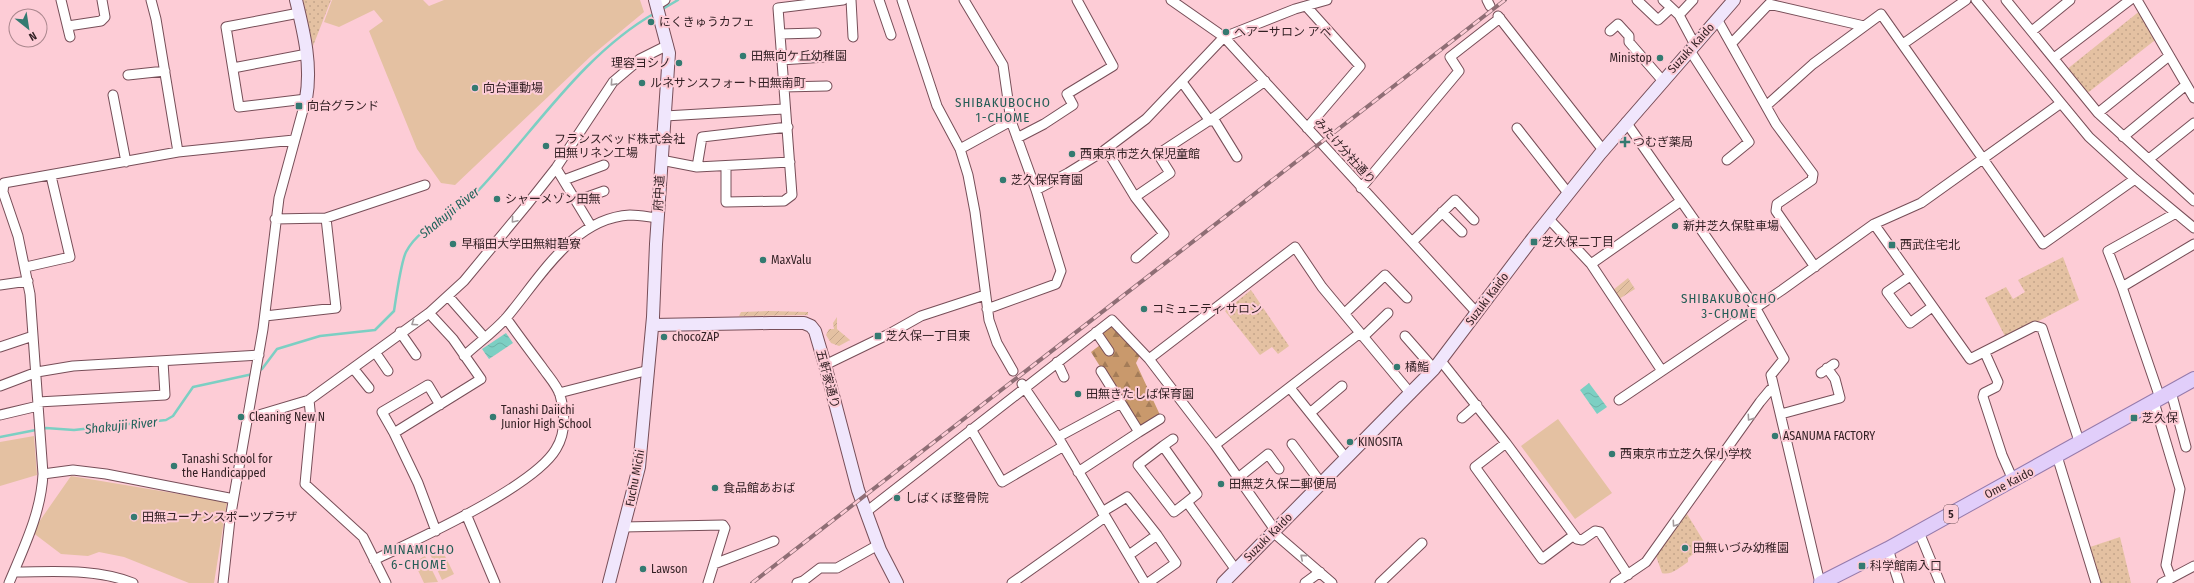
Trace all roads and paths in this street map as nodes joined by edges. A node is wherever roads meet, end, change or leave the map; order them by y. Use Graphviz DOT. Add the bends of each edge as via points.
graph roads {
  1 [pos="61,0"];
  2 [pos="102,0"];
  3 [pos="151,0"];
  4 [pos="296,0"];
  5 [pos="844,0"];
  6 [pos="851,0"];
  7 [pos="879,0"];
  8 [pos="902,0"];
  9 [pos="964,0"];
  10 [pos="1077,0"];
  11 [pos="1171,0"];
  12 [pos="1327,0"];
  13 [pos="1637,0"];
  14 [pos="1663,0"];
  15 [pos="1693,0"];
  16 [pos="1734,0"];
  17 [pos="1966,0"];
  18 [pos="1976,0"];
  19 [pos="2006,0"];
  20 [pos="2070,0"];
  21 [pos="2130,0"];
  22 [pos="2137,0"];
  23 [pos="1296,5"];
  24 [pos="659,6"];
  25 [pos="1306,6"];
  26 [pos="1671,8"];
  27 [pos="299,13"];
  28 [pos="1678,15"];
  29 [pos="1717,19"];
  30 [pos="68,26"];
  31 [pos="1864,26"];
  32 [pos="1610,31"];
  33 [pos="2032,31"];
  34 [pos="816,33"];
  35 [pos="780,34"];
  36 [pos="890,35"];
  37 [pos="70,37"];
  38 [pos="853,37"];
  39 [pos="1224,38"];
  40 [pos="1731,44"];
  41 [pos="1903,44"];
  42 [pos="668,45"];
  43 [pos="1692,46"];
  44 [pos="307,54"];
  45 [pos="2169,56"];
  46 [pos="825,57"];
  47 [pos="2054,58"];
  48 [pos="781,60"];
  49 [pos="233,68"];
  50 [pos="165,71"];
  51 [pos="128,75"];
  52 [pos="1662,80"];
  53 [pos="1264,81"];
  54 [pos="1182,82"];
  55 [pos="2186,85"];
  56 [pos="827,86"];
  57 [pos="783,87"];
  58 [pos="112,95"];
  59 [pos="2194,98"];
  60 [pos="306,99"];
  61 [pos="2061,104"];
  62 [pos="1766,106"];
  63 [pos="784,109"];
  64 [pos="2098,113"];
  65 [pos="665,116"];
  66 [pos="1212,120"];
  67 [pos="1011,121"];
  68 [pos="1626,122"];
  69 [pos="2194,123"];
  70 [pos="788,127"];
  71 [pos="1308,128"];
  72 [pos="1517,128"];
  73 [pos="2123,137"];
  74 [pos="1017,138"];
  75 [pos="294,140"];
  76 [pos="960,149"];
  77 [pos="1106,149"];
  78 [pos="1603,150"];
  79 [pos="178,152"];
  80 [pos="1237,157"];
  81 [pos="1983,159"];
  82 [pos="2148,159"];
  83 [pos="661,160"];
  84 [pos="1727,160"];
  85 [pos="126,162"];
  86 [pos="790,162"];
  87 [pos="604,165"];
  88 [pos="726,166"];
  89 [pos="697,167"];
  90 [pos="556,168"];
  91 [pos="51,176"];
  92 [pos="2135,179"];
  93 [pos="564,180"];
  94 [pos="425,185"];
  95 [pos="1361,188"];
  96 [pos="1036,190"];
  97 [pos="604,191"];
  98 [pos="2,193"];
  99 [pos="1568,193"];
  100 [pos="1135,197"];
  101 [pos="576,201"];
  102 [pos="1681,201"];
  103 [pos="2194,201"];
  104 [pos="1442,212"];
  105 [pos="2176,213"];
  106 [pos="326,218"];
  107 [pos="658,218"];
  108 [pos="1548,218"];
  109 [pos="275,219"];
  110 [pos="1474,220"];
  111 [pos="1874,224"];
  112 [pos="591,226"];
  113 [pos="2194,228"];
  114 [pos="1462,232"];
  115 [pos="1412,242"];
  116 [pos="2194,244"];
  117 [pos="1136,258"];
  118 [pos="1591,264"];
  119 [pos="26,267"];
  120 [pos="1815,267"];
  121 [pos="1910,276"];
  122 [pos="28,281"];
  123 [pos="0,285"];
  124 [pos="2122,287"];
  125 [pos="448,296"];
  126 [pos="985,296"];
  127 [pos="1407,298"];
  128 [pos="1755,307"];
  129 [pos="1932,307"];
  130 [pos="986,309"];
  131 [pos="429,313"];
  132 [pos="1345,313"];
  133 [pos="1388,313"];
  134 [pos="1477,313"];
  135 [pos="265,316"];
  136 [pos="506,318"];
  137 [pos="652,325"];
  138 [pos="400,332"];
  139 [pos="1096,332"];
  140 [pos="1362,335"];
  141 [pos="34,336"];
  142 [pos="1405,336"];
  143 [pos="484,337"];
  144 [pos="0,347"];
  145 [pos="1109,351"];
  146 [pos="375,352"];
  147 [pos="1985,353"];
  148 [pos="259,355"];
  149 [pos="416,355"];
  150 [pos="464,356"];
  151 [pos="1149,359"];
  152 [pos="163,361"];
  153 [pos="1057,362"];
  154 [pos="825,365"];
  155 [pos="1438,365"];
  156 [pos="354,368"];
  157 [pos="1828,368"];
  158 [pos="649,370"];
  159 [pos="388,371"];
  160 [pos="1101,371"];
  161 [pos="1662,371"];
  162 [pos="37,372"];
  163 [pos="1013,372"];
  164 [pos="1064,377"];
  165 [pos="2194,379"];
  166 [pos="0,386"];
  167 [pos="1023,386"];
  168 [pos="1342,386"];
  169 [pos="368,388"];
  170 [pos="1290,388"];
  171 [pos="1774,388"];
  172 [pos="559,393"];
  173 [pos="1411,394"];
  174 [pos="2162,398"];
  175 [pos="309,400"];
  176 [pos="1619,400"];
  177 [pos="1121,402"];
  178 [pos="38,404"];
  179 [pos="440,405"];
  180 [pos="1477,405"];
  181 [pos="1310,414"];
  182 [pos="1780,414"];
  183 [pos="0,415"];
  184 [pos="249,418"];
  185 [pos="1462,418"];
  186 [pos="1160,419"];
  187 [pos="971,429"];
  188 [pos="1139,432"];
  189 [pos="394,433"];
  190 [pos="1058,438"];
  191 [pos="1173,439"];
  192 [pos="1506,443"];
  193 [pos="1292,444"];
  194 [pos="2080,444"];
  195 [pos="1215,445"];
  196 [pos="1163,446"];
  197 [pos="1062,447"];
  198 [pos="2186,447"];
  199 [pos="2057,456"];
  200 [pos="1346,458"];
  201 [pos="1279,469"];
  202 [pos="1078,472"];
  203 [pos="43,474"];
  204 [pos="1238,478"];
  205 [pos="2013,480"];
  206 [pos="1321,483"];
  207 [pos="229,498"];
  208 [pos="1186,502"];
  209 [pos="866,512"];
  210 [pos="466,514"];
  211 [pos="1104,515"];
  212 [pos="624,527"];
  213 [pos="436,531"];
  214 [pos="1274,531"];
  215 [pos="1919,532"];
  216 [pos="1157,535"];
  217 [pos="1574,535"];
  218 [pos="774,541"];
  219 [pos="1422,543"];
  220 [pos="878,545"];
  221 [pos="1888,549"];
  222 [pos="1129,555"];
  223 [pos="374,560"];
  224 [pos="714,564"];
  225 [pos="2194,566"];
  226 [pos="14,572"];
  227 [pos="1320,572"];
  228 [pos="1628,575"];
  229 [pos="1231,578"];
  230 [pos="2171,578"];
  231 [pos="9,583"];
  232 [pos="133,583"];
  233 [pos="223,583"];
  234 [pos="386,583"];
  235 [pos="495,583"];
  236 [pos="609,583"];
  237 [pos="708,583"];
  238 [pos="797,583"];
  239 [pos="897,583"];
  240 [pos="1012,583"];
  241 [pos="1147,583"];
  242 [pos="1305,583"];
  243 [pos="1332,583"];
  244 [pos="1380,583"];
  245 [pos="1615,583"];
  246 [pos="1821,583"];
  247 [pos="1899,583"];
  248 [pos="1940,583"];
  249 [pos="2096,583"];
  250 [pos="2162,583"];
  1 -- 30 [label="street"];
  2 -- 30 [label="street" via="105,18 101,21"];
  3 -- 50 [label="street"];
  4 -- 27 [label="street"];
  5 -- 35 [label="street" via="778,8"];
  6 -- 38 [label="street"];
  7 -- 36 [label="street"];
  8 -- 76 [label="street" via="937,106"];
  9 -- 67 [label="street" via="1003,65"];
  10 -- 74 [label="street" via="1113,66 1067,94 1072,104 1044,124"];
  11 -- 39 [label="street, みたけ分社通り"];
  12 -- 25 [label="street"];
  13 -- 26 [label="street" via="1658,20"];
  14 -- 26 [label="street"];
  15 -- 28 [label="street"];
  16 -- 29 [label="street, Suzuki Kaido"];
  17 -- 41 [label="street"];
  18 -- 61 [label="street"];
  19 -- 33 [label="street"];
  20 -- 33 [label="street"];
  21 -- 47 [label="street"];
  22 -- 45 [label="street"];
  23 -- 25 [label="street"];
  23 -- 39 [label="street"];
  24 -- 42 [label="street, 府中道"];
  25 -- 71 [label="street" via="1360,66"];
  26 -- 28 [label="street"];
  27 -- 44 [label="street"];
  27 -- 49 [label="street" via="226,27"];
  28 -- 43 [label="street"];
  29 -- 40 [label="street"];
  29 -- 43 [label="street, Suzuki Kaido"];
  30 -- 37 [label="street"];
  31 -- 40 [label="street" via="1769,4"];
  31 -- 41 [label="street" via="1881,14"];
  31 -- 62 [label="street" via="1813,64"];
  32 -- 52 [label="street" via="1621,21 1629,36 1629,42"];
  33 -- 47 [label="street"];
  34 -- 35 [label="street"];
  35 -- 48 [label="street"];
  39 -- 53 [label="street, みたけ分社通り"];
  39 -- 54 [label="street"];
  40 -- 62 [label="street"];
  41 -- 81 [label="street"];
  42 -- 65 [label="street, 府中道"];
  42 -- 90 [label="street, one-way" via="640,59 613,82"];
  43 -- 52 [label="street, Suzuki Kaido"];
  43 -- 84 [label="street" via="1749,142"];
  44 -- 49 [label="street"];
  44 -- 60 [label="street"];
  45 -- 55 [label="street"];
  45 -- 64 [label="street"];
  46 -- 48 [label="street"];
  47 -- 64 [label="street"];
  48 -- 57 [label="street"];
  49 -- 60 [label="street" via="239,107"];
  50 -- 51 [label="street"];
  50 -- 79 [label="street"];
  52 -- 68 [label="street, Suzuki Kaido"];
  53 -- 66 [label="street"];
  53 -- 71 [label="street, みたけ分社通り"];
  54 -- 66 [label="street"];
  54 -- 77 [label="street" via="1146,118"];
  55 -- 59 [label="street"];
  55 -- 73 [label="street"];
  56 -- 57 [label="street"];
  57 -- 63 [label="street"];
  58 -- 85 [label="street"];
  60 -- 75 [label="street"];
  61 -- 81 [label="street"];
  61 -- 92 [label="street" via="2089,137"];
  62 -- 120 [label="street" via="1776,124 1813,174 1812,180 1776,204 1776,211"];
  63 -- 65 [label="street"];
  63 -- 70 [label="street"];
  64 -- 73 [label="street"];
  65 -- 83 [label="street, 府中道"];
  66 -- 80 [label="street"];
  66 -- 100 [label="street" via="1158,154 1170,173"];
  67 -- 74 [label="street"];
  67 -- 76 [label="street"];
  68 -- 78 [label="street, Suzuki Kaido"];
  68 -- 102 [label="street"];
  69 -- 82 [label="street"];
  70 -- 86 [label="street"];
  70 -- 89 [label="street" via="702,137"];
  71 -- 95 [label="street, みたけ分社通り"];
  72 -- 99 [label="street"];
  73 -- 82 [label="street"];
  74 -- 96 [label="street"];
  75 -- 79 [label="street"];
  75 -- 109 [label="street"];
  76 -- 126 [label="street" via="975,212"];
  77 -- 96 [label="street"];
  77 -- 100 [label="street"];
  78 -- 95 [label="street" via="1499,17 1450,57 1459,71"];
  78 -- 99 [label="street, Suzuki Kaido"];
  79 -- 85 [label="street"];
  81 -- 92 [label="street" via="2043,244"];
  81 -- 111 [label="street" via="1921,203"];
  82 -- 103 [label="street"];
  83 -- 89 [label="street"];
  83 -- 107 [label="street, 府中道"];
  85 -- 91 [label="street"];
  86 -- 88 [label="street"];
  86 -- 88 [label="street" via="792,195 784,201 726,202"];
  87 -- 93 [label="street"];
  88 -- 89 [label="street"];
  90 -- 93 [label="street"];
  90 -- 125 [label="street, one-way" via="464,281"];
  91 -- 98 [label="street" via="8,181 4,183"];
  91 -- 119 [label="street" via="70,257"];
  92 -- 105 [label="street"];
  93 -- 101 [label="street"];
  94 -- 106 [label="street"];
  95 -- 115 [label="street, みたけ分社通り"];
  96 -- 130 [label="street" via="1062,271 1056,284"];
  97 -- 101 [label="street"];
  98 -- 119 [label="street"];
  99 -- 108 [label="street, Suzuki Kaido"];
  100 -- 117 [label="street" via="1164,234"];
  101 -- 112 [label="street"];
  102 -- 118 [label="street"];
  102 -- 128 [label="street"];
  104 -- 110 [label="street" via="1455,200"];
  104 -- 114 [label="street"];
  104 -- 115 [label="street"];
  105 -- 113 [label="street"];
  105 -- 124 [label="street" via="2108,251"];
  106 -- 109 [label="street"];
  106 -- 135 [label="street" via="336,308"];
  107 -- 112 [label="street" via="619,216"];
  107 -- 137 [label="street, 府中道"];
  108 -- 118 [label="street"];
  108 -- 134 [label="street, Suzuki Kaido"];
  109 -- 135 [label="street"];
  111 -- 120 [label="street"];
  111 -- 121 [label="street"];
  112 -- 136 [label="street" via="546,266"];
  115 -- 134 [label="street, みたけ分社通り"];
  116 -- 124 [label="street"];
  118 -- 161 [label="street"];
  119 -- 122 [label="street"];
  120 -- 128 [label="street"];
  121 -- 129 [label="street"];
  121 -- 129 [label="street" via="1887,292 1910,323"];
  122 -- 123 [label="street"];
  122 -- 141 [label="street"];
  124 -- 174 [label="street"];
  125 -- 131 [label="street"];
  125 -- 143 [label="street"];
  126 -- 130 [label="street"];
  126 -- 154 [label="street" via="921,316"];
  127 -- 132 [label="street" via="1385,275"];
  128 -- 161 [label="street"];
  128 -- 171 [label="street" via="1784,359 1770,375"];
  129 -- 147 [label="street" via="1970,359"];
  130 -- 163 [label="street" via="997,343"];
  131 -- 138 [label="street, one-way"];
  131 -- 150 [label="street" via="453,339"];
  132 -- 140 [label="street"];
  132 -- 151 [label="street" via="1322,287 1295,247"];
  133 -- 140 [label="street"];
  134 -- 155 [label="street, Suzuki Kaido"];
  135 -- 148 [label="street"];
  136 -- 143 [label="street"];
  136 -- 172 [label="street"];
  137 -- 154 [label="street, 五軒家通り" via="804,323 815,331"];
  137 -- 158 [label="street, 府中道"];
  138 -- 146 [label="street"];
  138 -- 149 [label="street"];
  139 -- 145 [label="street"];
  139 -- 151 [label="street" via="1112,320"];
  139 -- 153 [label="street"];
  140 -- 170 [label="street"];
  140 -- 173 [label="street"];
  141 -- 144 [label="street"];
  141 -- 162 [label="street"];
  142 -- 155 [label="street"];
  143 -- 150 [label="street"];
  146 -- 156 [label="street"];
  146 -- 159 [label="street"];
  147 -- 194 [label="street" via="2035,326 2042,328"];
  147 -- 205 [label="street" via="1998,382 1996,387 1984,393 1983,397 2002,456"];
  148 -- 152 [label="street"];
  148 -- 184 [label="street"];
  150 -- 179 [label="street" via="481,379"];
  151 -- 195 [label="street"];
  152 -- 162 [label="street" via="73,366"];
  152 -- 178 [label="street" via="165,395"];
  153 -- 164 [label="street"];
  153 -- 167 [label="street"];
  154 -- 209 [label="street, 五軒家通り"];
  155 -- 173 [label="street, Suzuki Kaido"];
  155 -- 180 [label="street"];
  156 -- 169 [label="street"];
  156 -- 175 [label="street"];
  157 -- 182 [label="street" via="1835,379 1840,398"];
  158 -- 172 [label="street"];
  158 -- 212 [label="street, Fuchu Michi" via="639,467"];
  160 -- 177 [label="street"];
  161 -- 176 [label="street"];
  162 -- 166 [label="street"];
  162 -- 178 [label="street"];
  165 -- 174 [label="main road, Ome Kaido / 5"];
  167 -- 187 [label="street"];
  167 -- 190 [label="street"];
  168 -- 181 [label="street"];
  170 -- 181 [label="street"];
  170 -- 195 [label="street"];
  171 -- 182 [label="street"];
  171 -- 228 [label="street, one-way" via="1760,402 1646,562"];
  172 -- 210 [label="street" via="564,422 556,449 540,467 510,489"];
  173 -- 200 [label="street, Suzuki Kaido"];
  174 -- 194 [label="main road, Ome Kaido / 5"];
  174 -- 198 [label="street"];
  174 -- 230 [label="street" via="2180,489 2166,565"];
  175 -- 184 [label="street"];
  175 -- 223 [label="street" via="311,420 305,484 363,537"];
  177 -- 188 [label="street"];
  177 -- 190 [label="street"];
  178 -- 183 [label="street"];
  178 -- 203 [label="street"];
  179 -- 189 [label="street"];
  179 -- 189 [label="street" via="428,385 382,412"];
  180 -- 185 [label="street"];
  180 -- 192 [label="street"];
  181 -- 200 [label="street"];
  182 -- 246 [label="street"];
  184 -- 233 [label="street" via="230,519"];
  186 -- 188 [label="street"];
  187 -- 197 [label="street" via="1002,482"];
  187 -- 209 [label="street"];
  188 -- 202 [label="street"];
  189 -- 213 [label="street" via="418,482"];
  190 -- 197 [label="street"];
  191 -- 196 [label="street"];
  192 -- 217 [label="street"];
  192 -- 217 [label="street" via="1475,467 1533,547 1542,559"];
  193 -- 206 [label="street"];
  194 -- 199 [label="main road, Ome Kaido / 5"];
  195 -- 204 [label="street"];
  196 -- 208 [label="street" via="1197,494"];
  196 -- 208 [label="street" via="1138,465 1174,512"];
  197 -- 202 [label="street"];
  199 -- 205 [label="main road, Ome Kaido / 5"];
  199 -- 249 [label="street"];
  200 -- 206 [label="street, Suzuki Kaido"];
  201 -- 204 [label="street" via="1268,454"];
  202 -- 211 [label="street"];
  203 -- 207 [label="street" via="73,470 106,474"];
  203 -- 226 [label="street" via="42,490 30,535"];
  204 -- 214 [label="street"];
  205 -- 215 [label="main road, Ome Kaido / 5"];
  206 -- 214 [label="street, Suzuki Kaido"];
  208 -- 229 [label="street"];
  209 -- 220 [label="street, 五軒家通り"];
  210 -- 213 [label="street"];
  210 -- 235 [label="street"];
  211 -- 216 [label="street" via="1127,497"];
  211 -- 222 [label="street"];
  211 -- 240 [label="street"];
  212 -- 224 [label="street" via="723,525 725,528"];
  212 -- 236 [label="street, Fuchu Michi"];
  213 -- 223 [label="street"];
  227 -- 214 [label="street, one-way"];
  214 -- 229 [label="street, Suzuki Kaido"];
  215 -- 221 [label="main road, Ome Kaido / 5"];
  215 -- 248 [label="street"];
  216 -- 222 [label="street"];
  216 -- 241 [label="street" via="1176,562"];
  217 -- 228 [label="street" via="1582,540 1595,531 1600,532"];
  218 -- 224 [label="street"];
  219 -- 244 [label="street"];
  220 -- 238 [label="street" via="837,568 820,568"];
  220 -- 239 [label="street, 五軒家通り"];
  221 -- 246 [label="main road, Ome Kaido / 5"];
  221 -- 247 [label="street"];
  222 -- 241 [label="street"];
  223 -- 234 [label="street"];
  224 -- 237 [label="street"];
  225 -- 230 [label="street"];
  226 -- 231 [label="street"];
  226 -- 232 [label="street" via="94,573"];
  227 -- 242 [label="street"];
  227 -- 243 [label="street"];
  228 -- 245 [label="street"];
  230 -- 250 [label="street"];
}
